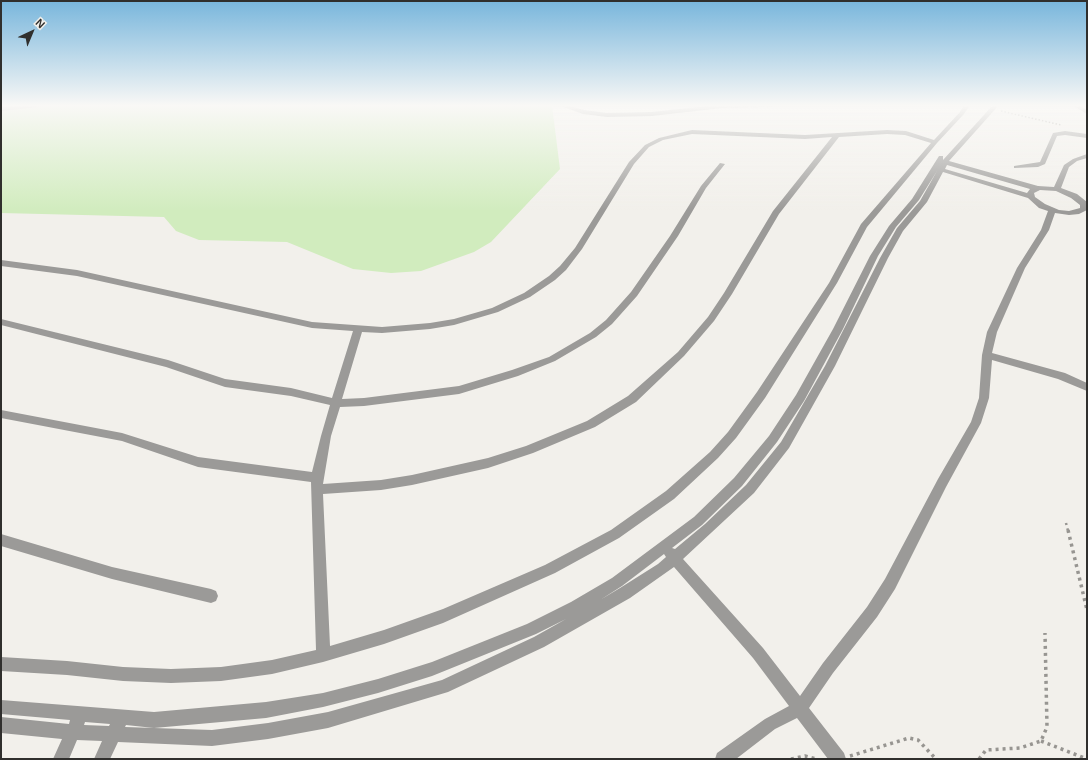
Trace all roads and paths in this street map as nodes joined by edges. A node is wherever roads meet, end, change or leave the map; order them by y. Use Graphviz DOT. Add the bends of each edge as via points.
graph roads {
  1 [pos="658,140"];
  2 [pos="833,140"];
  3 [pos="930,140"];
  4 [pos="961,140"];
  5 [pos="1052,140"];
  6 [pos="935,142"];
  7 [pos="1087,156"];
  8 [pos="722,164"];
  9 [pos="939,165"];
  10 [pos="1016,167"];
  11 [pos="1036,188"];
  12 [pos="1057,189"];
  13 [pos="1030,196"];
  14 [pos="1052,210"];
  15 [pos="1085,210"];
  16 [pos="1,263"];
  17 [pos="1,322"];
  18 [pos="358,329"];
  19 [pos="987,355"];
  20 [pos="1087,387"];
  21 [pos="336,403"];
  22 [pos="1,414"];
  23 [pos="317,484"];
  24 [pos="1066,523"];
  25 [pos="1,540"];
  26 [pos="665,547"];
  27 [pos="675,557"];
  28 [pos="212,596"];
  29 [pos="1087,610"];
  30 [pos="1045,633"];
  31 [pos="322,655"];
  32 [pos="1,664"];
  33 [pos="1,707"];
  34 [pos="800,708"];
  35 [pos="80,714"];
  36 [pos="121,718"];
  37 [pos="1,725"];
  38 [pos="73,732"];
  39 [pos="113,733"];
  40 [pos="1041,741"];
  41 [pos="61,759"];
  42 [pos="102,759"];
  43 [pos="723,759"];
  44 [pos="791,759"];
  45 [pos="816,759"];
  46 [pos="838,759"];
  47 [pos="936,759"];
  48 [pos="979,759"];
  49 [pos="1086,759"];
  1 -- 18 [label="street" via="647,146 631,163 571,259 558,273 540,286 494,310 454,322 406,329"];
  2 -- 23 [label="street" via="776,213 711,319 681,354 632,399 613,412 530,450 488,463 380,486"];
  3 -- 6 [label="street"];
  4 -- 9 [label="street"];
  5 -- 10 [label="street" via="1043,163"];
  6 -- 31 [label="street" via="861,231 833,283 748,415 714,455 670,495 615,534 584,552 498,593 399,632"];
  7 -- 12 [label="street" via="1066,166"];
  8 -- 21 [label="street" via="703,187 674,236 623,308 598,331 574,347 534,367 459,390"];
  9 -- 11 [label="street"];
  9 -- 13 [label="street"];
  9 -- 26 [label="street" via="874,256 800,398 773,439 738,482 698,521"];
  9 -- 27 [label="street" via="923,202 900,230 887,252 830,366 785,445 750,489"];
  11 -- 12 [label="street"];
  11 -- 13 [label="street" via="1031,191"];
  12 -- 15 [label="street" via="1078,198 1084,204"];
  13 -- 14 [label="street" via="1038,204"];
  14 -- 15 [label="street" via="1069,213"];
  14 -- 19 [label="street" via="1045,230 1022,268 992,332"];
  16 -- 18 [label="street" via="76,273 312,325"];
  17 -- 21 [label="street" via="168,364 225,383 291,392"];
  18 -- 21 [label="street"];
  19 -- 20 [label="street" via="1061,376"];
  19 -- 34 [label="street" via="984,398 971,435 942,483 890,584"];
  21 -- 23 [label="street" via="326,436"];
  22 -- 23 [label="street" via="122,437 198,462"];
  23 -- 31 [label="street"];
  24 -- 29 [label="path"];
  25 -- 28 [label="street" via="112,573"];
  26 -- 27 [label="street"];
  26 -- 36 [label="street" via="617,582 576,607 531,629 432,669 378,686 323,700 266,710 181,718"];
  27 -- 34 [label="street" via="758,653"];
  27 -- 39 [label="street" via="625,593 584,618 443,687 328,720 268,731 212,738"];
  30 -- 40 [label="path" via="1047,728"];
  31 -- 32 [label="street" via="272,667 229,673 171,676"];
  33 -- 35 [label="street"];
  34 -- 43 [label="street" via="770,724"];
  34 -- 46 [label="street"];
  35 -- 36 [label="street"];
  35 -- 38 [label="street"];
  36 -- 39 [label="street"];
  37 -- 38 [label="street"];
  38 -- 39 [label="street"];
  38 -- 41 [label="street"];
  39 -- 42 [label="street"];
  40 -- 48 [label="path" via="1020,748 986,750"];
  40 -- 49 [label="path"];
  44 -- 45 [label="path" via="805,756"];
  46 -- 47 [label="path" via="909,738 918,740"];
}
